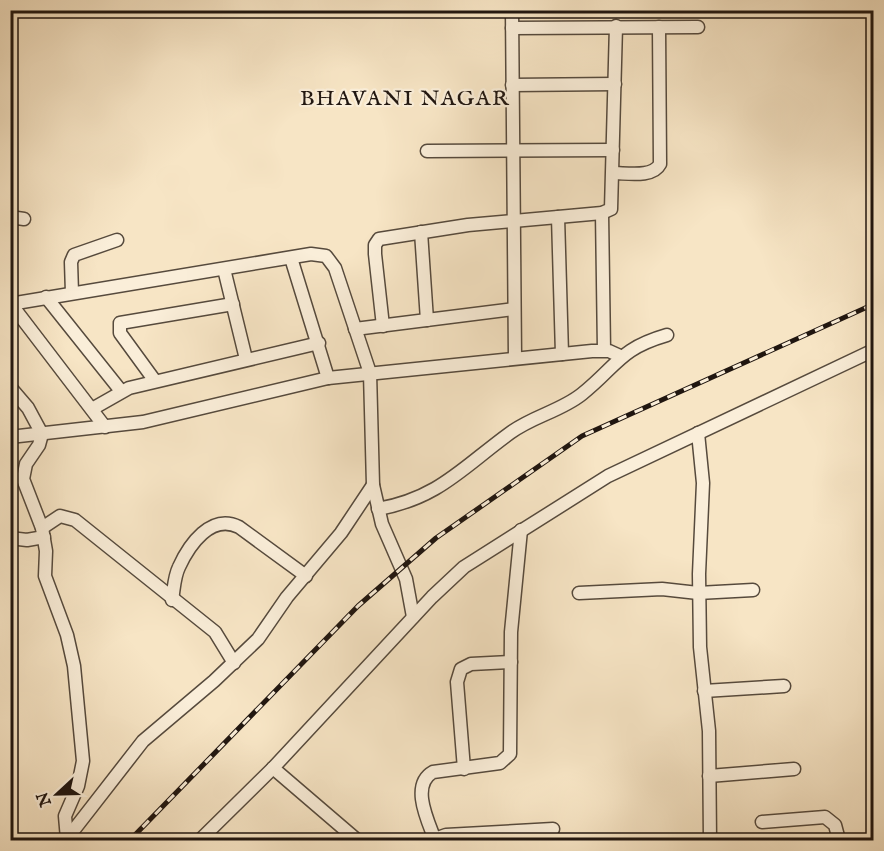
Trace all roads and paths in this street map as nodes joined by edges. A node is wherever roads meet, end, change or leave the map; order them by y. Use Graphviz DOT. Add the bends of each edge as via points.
graph roads {
  1 [pos="512,10"];
  2 [pos="616,26"];
  3 [pos="659,27"];
  4 [pos="699,27"];
  5 [pos="512,28"];
  6 [pos="615,84"];
  7 [pos="512,85"];
  8 [pos="513,150"];
  9 [pos="614,150"];
  10 [pos="427,151"];
  11 [pos="613,173"];
  12 [pos="602,213"];
  13 [pos="10,217"];
  14 [pos="558,217"];
  15 [pos="24,219"];
  16 [pos="513,220"];
  17 [pos="421,232"];
  18 [pos="117,240"];
  19 [pos="291,258"];
  20 [pos="224,269"];
  21 [pos="72,293"];
  22 [pos="46,297"];
  23 [pos="11,304"];
  24 [pos="233,304"];
  25 [pos="514,309"];
  26 [pos="427,320"];
  27 [pos="383,326"];
  28 [pos="355,329"];
  29 [pos="667,335"];
  30 [pos="319,343"];
  31 [pos="604,350"];
  32 [pos="873,350"];
  33 [pos="562,354"];
  34 [pos="620,356"];
  35 [pos="515,358"];
  36 [pos="246,359"];
  37 [pos="370,373"];
  38 [pos="328,378"];
  39 [pos="155,381"];
  40 [pos="10,387"];
  41 [pos="121,391"];
  42 [pos="92,409"];
  43 [pos="105,427"];
  44 [pos="698,433"];
  45 [pos="42,434"];
  46 [pos="10,437"];
  47 [pos="373,485"];
  48 [pos="378,508"];
  49 [pos="521,530"];
  50 [pos="43,532"];
  51 [pos="10,538"];
  52 [pos="306,576"];
  53 [pos="753,590"];
  54 [pos="579,593"];
  55 [pos="698,593"];
  56 [pos="172,600"];
  57 [pos="413,617"];
  58 [pos="511,662"];
  59 [pos="234,663"];
  60 [pos="784,686"];
  61 [pos="704,691"];
  62 [pos="273,768"];
  63 [pos="464,769"];
  64 [pos="794,769"];
  65 [pos="709,776"];
  66 [pos="762,822"];
  67 [pos="554,829"];
  68 [pos="66,840"];
  69 [pos="200,840"];
  70 [pos="357,840"];
  71 [pos="435,840"];
  72 [pos="710,840"];
  73 [pos="839,840"];
  1 -- 5 [label="street"];
  2 -- 3 [label="street"];
  2 -- 5 [label="street"];
  2 -- 6 [label="street"];
  3 -- 4 [label="street"];
  3 -- 11 [label="street" via="660,164 650,172"];
  5 -- 7 [label="street"];
  6 -- 7 [label="street"];
  6 -- 9 [label="street"];
  7 -- 8 [label="street"];
  8 -- 9 [label="street"];
  8 -- 10 [label="street"];
  8 -- 16 [label="street"];
  9 -- 11 [label="street"];
  11 -- 12 [label="street" via="613,205"];
  12 -- 14 [label="street"];
  12 -- 31 [label="street"];
  13 -- 15 [label="street"];
  14 -- 16 [label="street"];
  14 -- 33 [label="street"];
  16 -- 17 [label="street"];
  16 -- 25 [label="street"];
  17 -- 26 [label="street"];
  17 -- 27 [label="street" via="383,237 375,244"];
  18 -- 21 [label="street" via="74,255"];
  19 -- 20 [label="street"];
  19 -- 28 [label="street" via="317,254 329,258"];
  19 -- 30 [label="street"];
  20 -- 21 [label="street"];
  20 -- 24 [label="street"];
  21 -- 22 [label="street"];
  22 -- 23 [label="street"];
  22 -- 41 [label="street"];
  23 -- 42 [label="street"];
  24 -- 36 [label="street"];
  24 -- 39 [label="street" via="120,323 120,333"];
  25 -- 26 [label="street"];
  25 -- 35 [label="street"];
  26 -- 27 [label="street"];
  27 -- 28 [label="street"];
  28 -- 37 [label="street"];
  29 -- 34 [label="street"];
  30 -- 36 [label="street"];
  30 -- 38 [label="street"];
  31 -- 33 [label="street"];
  31 -- 34 [label="street"];
  32 -- 44 [label="street"];
  33 -- 35 [label="street"];
  34 -- 48 [label="street" via="568,404 511,432 438,488 411,502"];
  35 -- 37 [label="street"];
  36 -- 39 [label="street"];
  37 -- 38 [label="street"];
  37 -- 47 [label="street"];
  38 -- 43 [label="street" via="174,416"];
  39 -- 41 [label="street"];
  40 -- 45 [label="street" via="28,408"];
  41 -- 42 [label="street"];
  42 -- 43 [label="street"];
  43 -- 45 [label="street"];
  44 -- 49 [label="street" via="608,476"];
  44 -- 55 [label="street" via="703,483"];
  45 -- 46 [label="street"];
  45 -- 50 [label="street" via="26,464 23,479"];
  47 -- 48 [label="street"];
  47 -- 52 [label="street"];
  48 -- 57 [label="street" via="404,572"];
  49 -- 57 [label="street" via="464,567"];
  49 -- 58 [label="street"];
  50 -- 51 [label="street" via="27,540"];
  50 -- 56 [label="street" via="60,516 75,520"];
  50 -- 68 [label="street" via="45,576 74,666 83,761 83,772 65,816"];
  52 -- 56 [label="street" via="239,527 219,524 200,535 184,558 175,578"];
  52 -- 59 [label="street" via="258,639"];
  53 -- 55 [label="street"];
  54 -- 55 [label="street" via="662,589"];
  55 -- 61 [label="street"];
  56 -- 59 [label="street" via="215,632"];
  57 -- 62 [label="street"];
  58 -- 63 [label="street" via="510,754 500,764"];
  58 -- 63 [label="street" via="471,664 461,669 457,682"];
  59 -- 68 [label="street" via="143,741"];
  60 -- 61 [label="street"];
  61 -- 65 [label="street"];
  62 -- 69 [label="street"];
  62 -- 70 [label="street"];
  63 -- 71 [label="street" via="434,772 422,781"];
  64 -- 65 [label="street"];
  65 -- 72 [label="street"];
  66 -- 73 [label="street" via="825,817 835,825"];
  67 -- 71 [label="street" via="446,834"];
}
